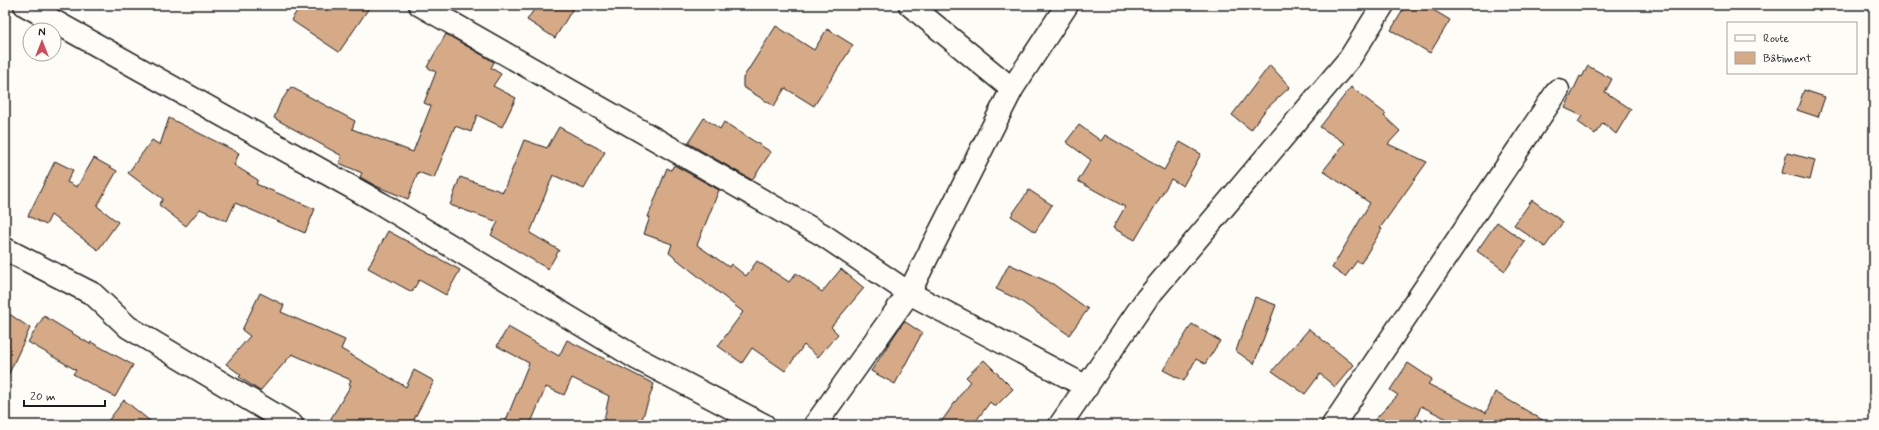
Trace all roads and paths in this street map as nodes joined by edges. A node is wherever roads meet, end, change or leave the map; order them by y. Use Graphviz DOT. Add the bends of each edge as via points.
graph roads {
  1 [pos="24,5"];
  2 [pos="420,5"];
  3 [pos="910,5"];
  4 [pos="1067,5"];
  5 [pos="1383,5"];
  6 [pos="1012,89"];
  7 [pos="1558,90"];
  8 [pos="5,249"];
  9 [pos="909,293"];
  10 [pos="1087,387"];
  11 [pos="292,425"];
  12 [pos="764,425"];
  13 [pos="815,425"];
  14 [pos="1060,425"];
  15 [pos="1333,425"];
  1 -- 12 [label="street" via="380,203 638,359"];
  2 -- 9 [label="street" via="824,235"];
  3 -- 6 [label="street"];
  4 -- 6 [label="street"];
  5 -- 10 [label="street" via="1350,58 1147,298"];
  6 -- 9 [label="street"];
  7 -- 15 [label="street"];
  8 -- 11 [label="street" via="92,294 128,327"];
  9 -- 10 [label="street"];
  9 -- 13 [label="street"];
  10 -- 14 [label="street"];
}
